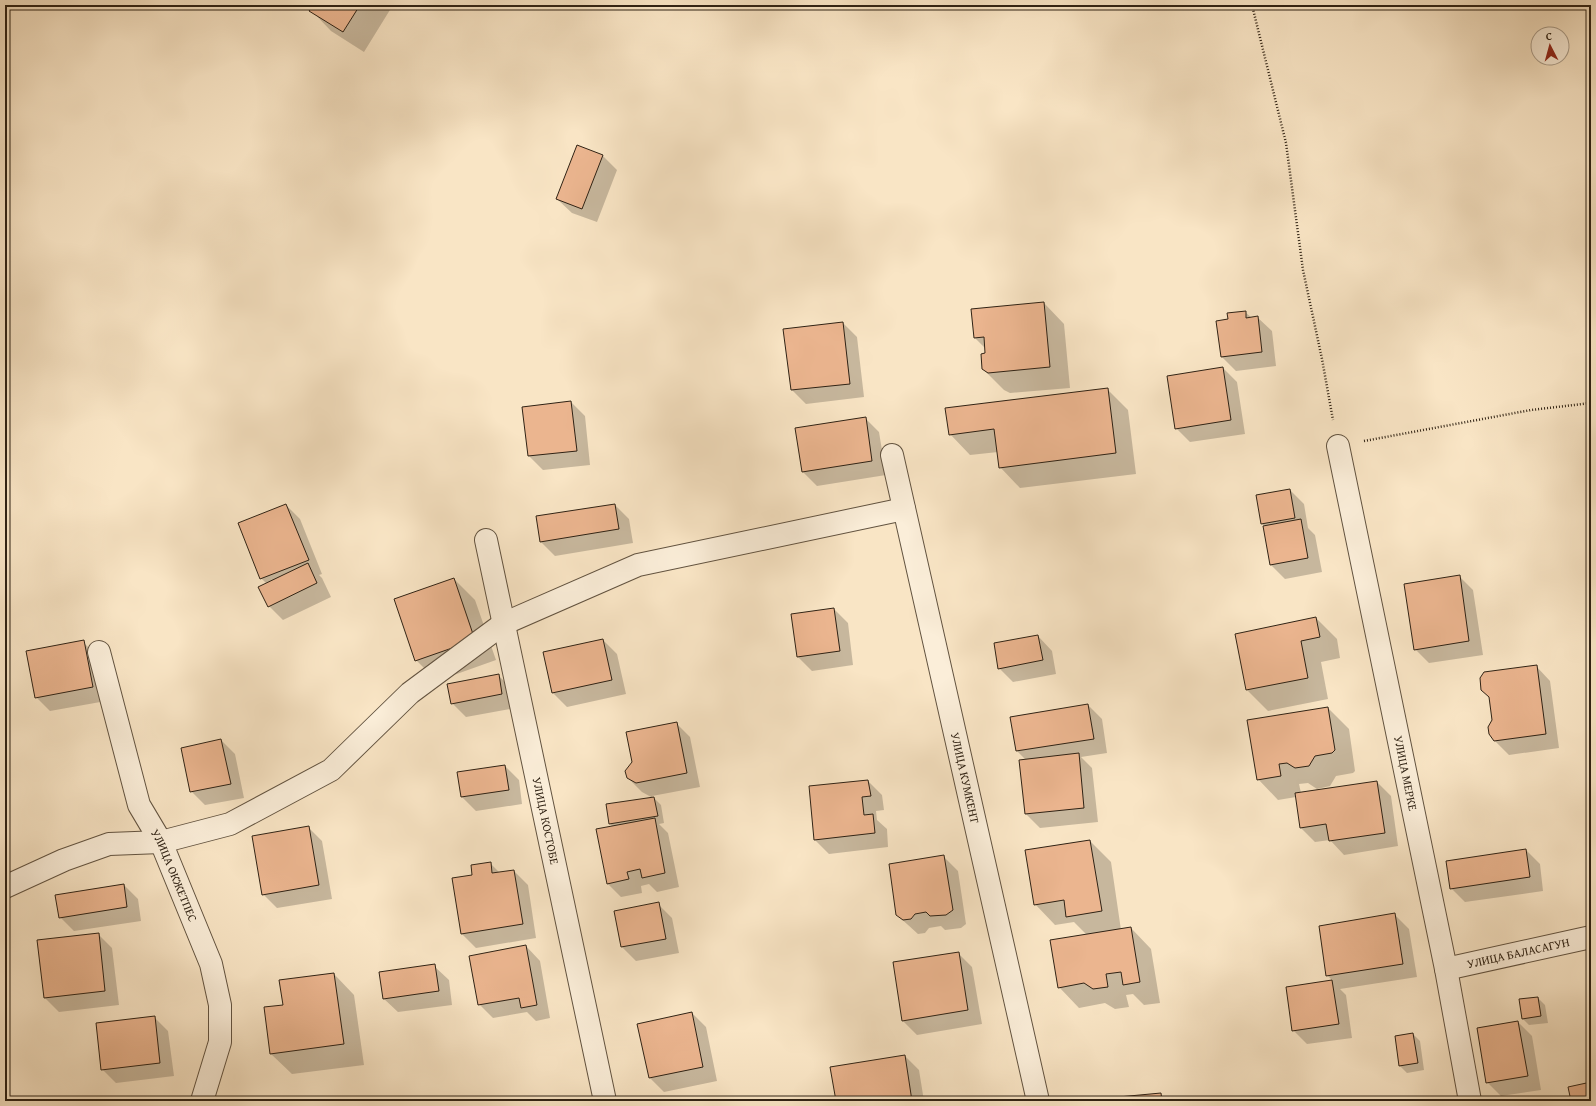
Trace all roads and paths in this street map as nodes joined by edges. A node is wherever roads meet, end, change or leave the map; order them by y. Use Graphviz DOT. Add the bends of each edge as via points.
graph roads {
  1 [pos="1252,5"];
  2 [pos="1591,403"];
  3 [pos="1338,446"];
  4 [pos="892,455"];
  5 [pos="904,509"];
  6 [pos="486,540"];
  7 [pos="503,624"];
  8 [pos="100,652"];
  9 [pos="161,842"];
  10 [pos="5,888"];
  11 [pos="1591,937"];
  12 [pos="1446,968"];
  13 [pos="202,1101"];
  14 [pos="605,1101"];
  15 [pos="1038,1101"];
  16 [pos="1470,1101"];
  1 -- 3 [label="path" via="1286,143 1302,270"];
  2 -- 3 [label="path" via="1531,410"];
  3 -- 12 [label="street, УЛИЦА МЕРКЕ"];
  4 -- 5 [label="street, УЛИЦА КУМКЕНТ"];
  5 -- 7 [label="street" via="638,565"];
  5 -- 15 [label="street, УЛИЦА КУМКЕНТ"];
  6 -- 7 [label="street, УЛИЦА КОСТОБЕ"];
  7 -- 9 [label="street" via="410,694 331,770 230,824"];
  7 -- 14 [label="street, УЛИЦА КОСТОБЕ"];
  8 -- 9 [label="street, УЛИЦА ОКЖЕТПЕС" via="139,805"];
  9 -- 10 [label="street" via="109,844 64,860"];
  9 -- 13 [label="street, УЛИЦА ОКЖЕТПЕС" via="212,964 220,1004 220,1042"];
  11 -- 12 [label="street, УЛИЦА БАЛАСАГУН"];
  12 -- 16 [label="street, УЛИЦА МЕРКЕ"];
}
